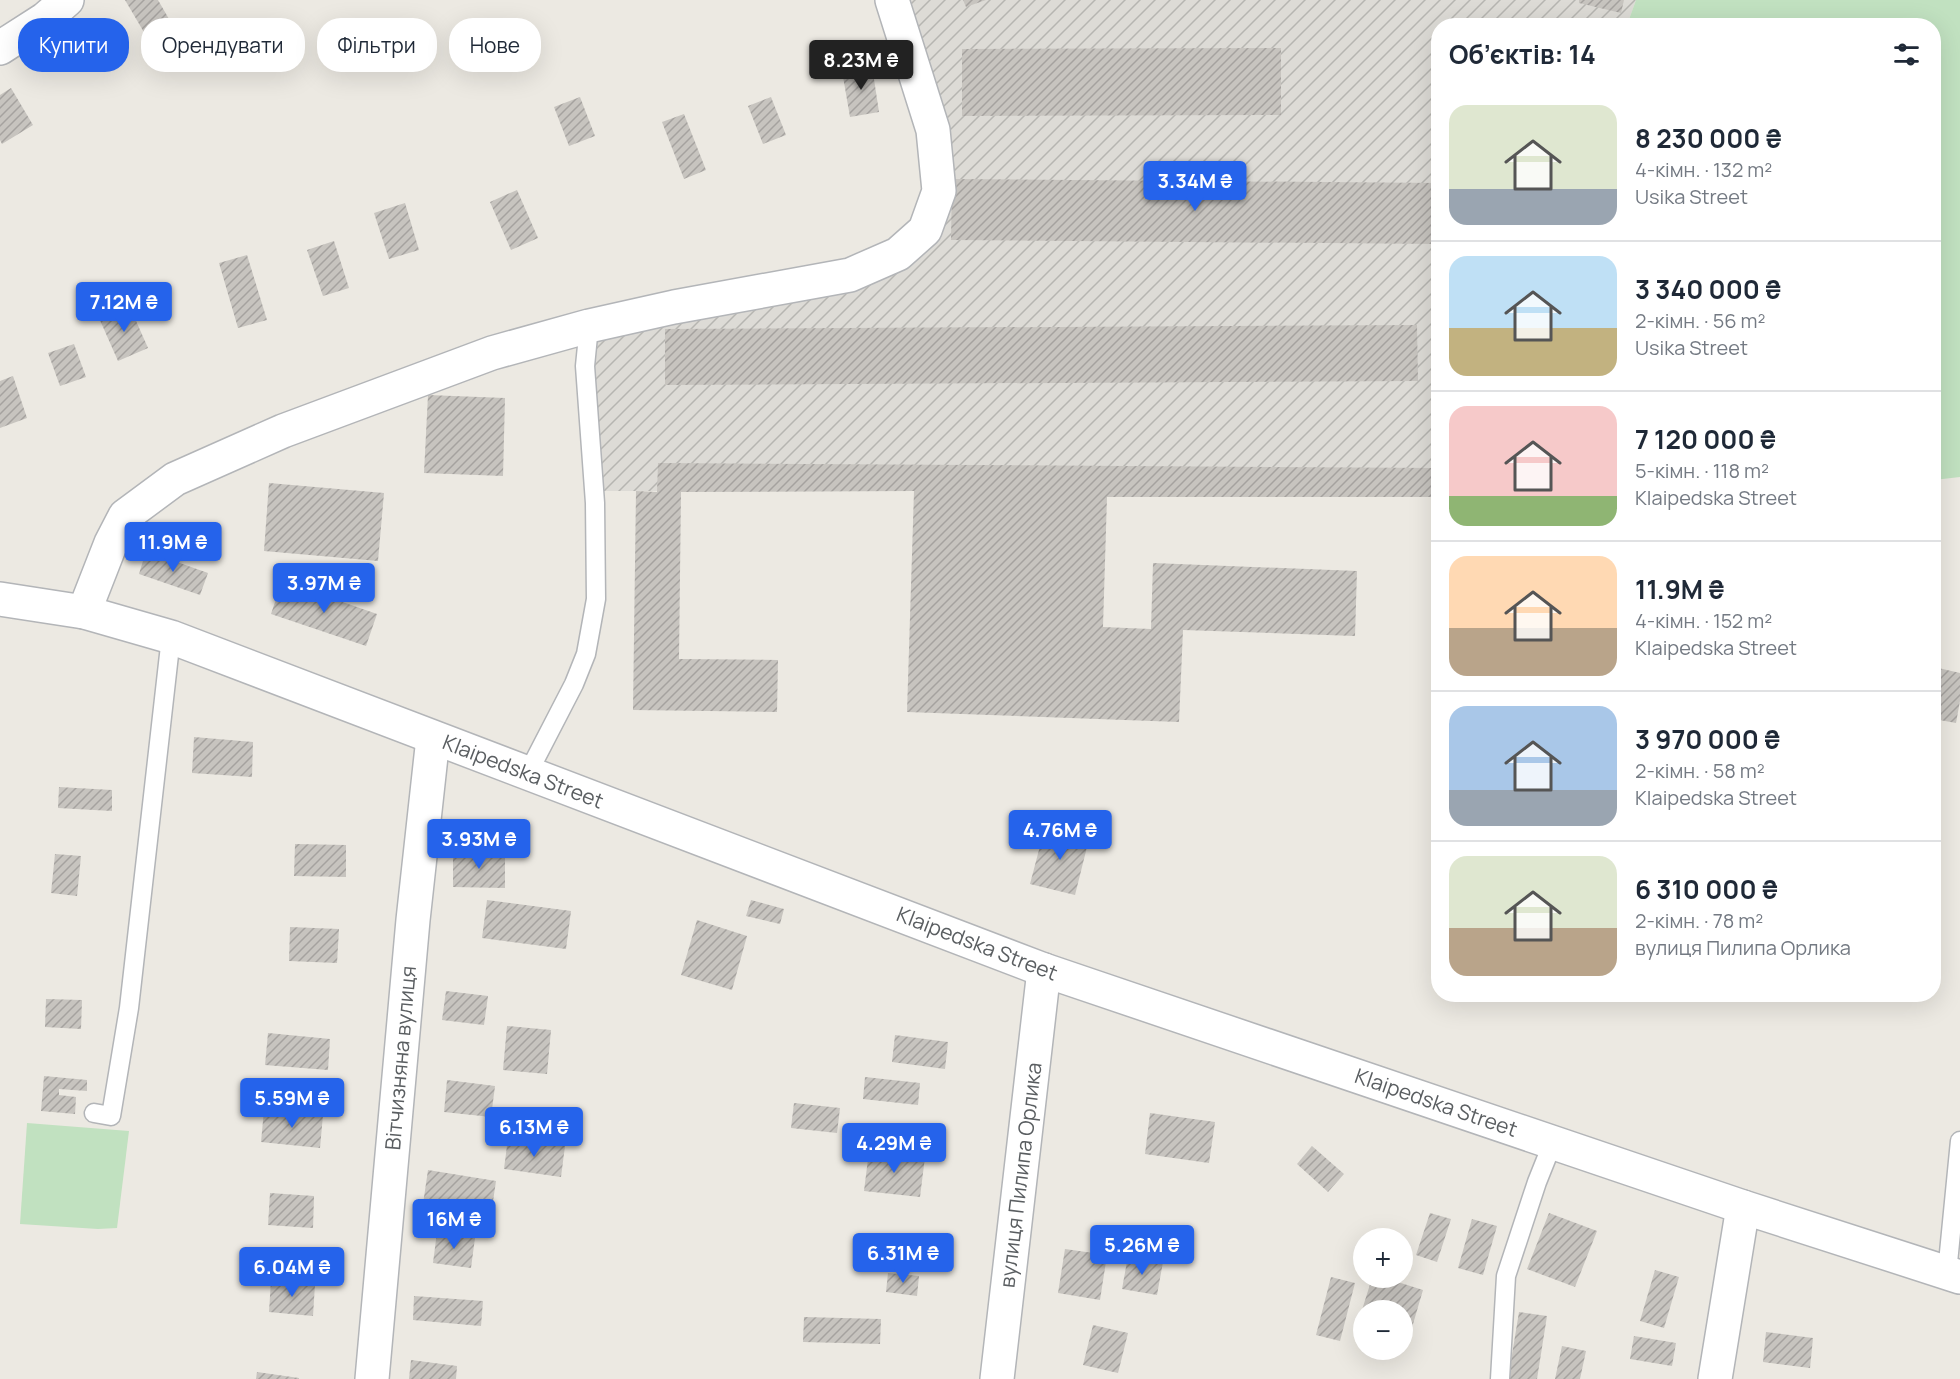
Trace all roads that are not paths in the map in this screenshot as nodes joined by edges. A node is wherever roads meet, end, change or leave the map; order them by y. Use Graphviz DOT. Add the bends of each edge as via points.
graph roads {
  1 [pos="67,0"];
  2 [pos="892,0"];
  3 [pos="0,48"];
  4 [pos="588,326"];
  5 [pos="0,600"];
  6 [pos="84,612"];
  7 [pos="171,637"];
  8 [pos="433,738"];
  9 [pos="528,773"];
  10 [pos="1044,970"];
  11 [pos="94,1113"];
  12 [pos="1960,1141"];
  13 [pos="1553,1142"];
  14 [pos="1743,1207"];
  15 [pos="1954,1275"];
  16 [pos="372,1379"];
  17 [pos="997,1379"];
  18 [pos="1500,1379"];
  19 [pos="1715,1379"];
  1 -- 3 [label="street"];
  2 -- 4 [label="street" via="933,130 939,191 925,230 898,254 850,274"];
  4 -- 6 [label="street" via="492,353 283,431 174,479 125,516"];
  4 -- 9 [label="lane" via="585,366 595,503 596,599 586,654"];
  5 -- 6 [label="street, Klaipedska Street"];
  6 -- 7 [label="street, Klaipedska Street"];
  7 -- 8 [label="street, Klaipedska Street"];
  7 -- 11 [label="lane" via="129,1008 111,1116"];
  8 -- 9 [label="street, Klaipedska Street"];
  8 -- 16 [label="street, Вітчизняна вулиця"];
  9 -- 10 [label="street, Klaipedska Street"];
  10 -- 13 [label="street, Klaipedska Street"];
  10 -- 17 [label="street, вулиця Пилипа Орлика"];
  12 -- 15 [label="lane"];
  13 -- 14 [label="street, Klaipedska Street"];
  13 -- 18 [label="lane" via="1506,1276"];
  14 -- 15 [label="street, Klaipedska Street"];
  14 -- 19 [label="street"];
}
